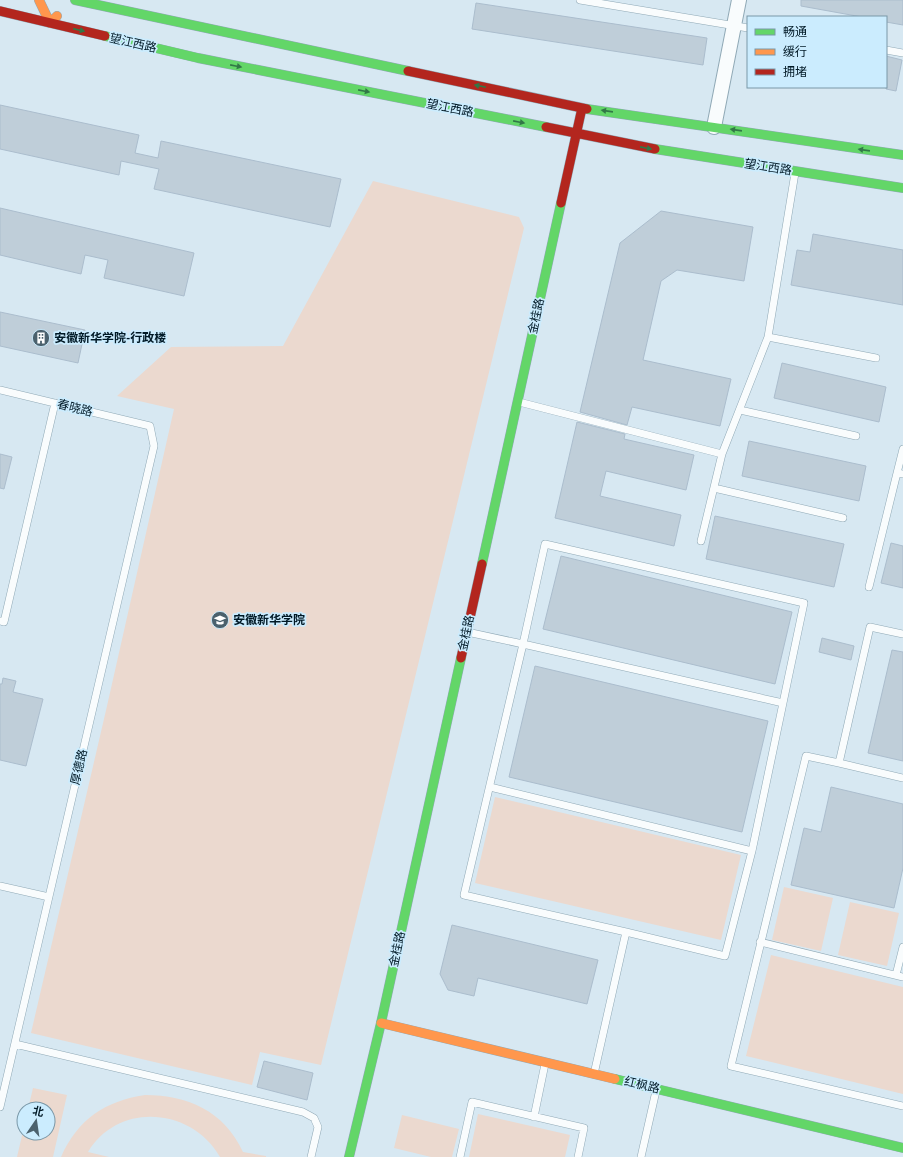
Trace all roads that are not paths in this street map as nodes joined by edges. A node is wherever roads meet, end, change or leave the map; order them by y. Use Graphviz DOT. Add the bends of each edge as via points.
graph roads {
  1 [pos="40,0"];
  2 [pos="580,0"];
  3 [pos="739,0"];
  4 [pos="73,3"];
  5 [pos="0,11"];
  6 [pos="50,23"];
  7 [pos="741,27"];
  8 [pos="887,50"];
  9 [pos="903,53"];
  10 [pos="582,108"];
  11 [pos="714,127"];
  12 [pos="576,134"];
  13 [pos="903,155"];
  14 [pos="796,171"];
  15 [pos="903,188"];
  16 [pos="768,337"];
  17 [pos="876,358"];
  18 [pos="0,390"];
  19 [pos="517,402"];
  20 [pos="55,403"];
  21 [pos="740,410"];
  22 [pos="150,426"];
  23 [pos="856,436"];
  24 [pos="903,449"];
  25 [pos="722,454"];
  26 [pos="900,474"];
  27 [pos="714,488"];
  28 [pos="843,518"];
  29 [pos="702,541"];
  30 [pos="870,587"];
  31 [pos="0,621"];
  32 [pos="466,631"];
  33 [pos="903,634"];
  34 [pos="523,644"];
  35 [pos="783,703"];
  36 [pos="839,763"];
  37 [pos="903,778"];
  38 [pos="490,787"];
  39 [pos="752,851"];
  40 [pos="0,886"];
  41 [pos="49,897"];
  42 [pos="626,932"];
  43 [pos="760,942"];
  44 [pos="903,947"];
  45 [pos="900,976"];
  46 [pos="381,1023"];
  47 [pos="15,1044"];
  48 [pos="545,1062"];
  49 [pos="594,1074"];
  50 [pos="657,1089"];
  51 [pos="903,1106"];
  52 [pos="0,1107"];
  53 [pos="534,1117"];
  54 [pos="898,1148"];
  55 [pos="311,1157"];
  56 [pos="349,1157"];
  57 [pos="460,1157"];
  58 [pos="578,1157"];
  59 [pos="640,1157"];
  1 -- 6 [label="main road"];
  2 -- 7 [label="lane"];
  3 -- 7 [label="street"];
  4 -- 6 [label="main road"];
  10 -- 4 [label="main road, one-way"];
  5 -- 6 [label="main road, 望江西路"];
  6 -- 12 [label="main road, 望江西路, one-way" via="198,58"];
  7 -- 11 [label="street"];
  8 -- 9 [label="lane"];
  11 -- 10 [label="main road, one-way"];
  10 -- 12 [label="main road, 金桂路"];
  13 -- 11 [label="main road, one-way"];
  12 -- 14 [label="main road, 望江西路, one-way" via="665,151"];
  12 -- 19 [label="main road, 金桂路"];
  14 -- 15 [label="main road, 望江西路"];
  14 -- 16 [label="lane"];
  16 -- 17 [label="lane"];
  16 -- 21 [label="lane"];
  18 -- 20 [label="lane, 春晓路"];
  19 -- 25 [label="lane"];
  19 -- 32 [label="main road, 金桂路"];
  20 -- 22 [label="lane, 春晓路"];
  20 -- 31 [label="lane" via="4,622"];
  21 -- 23 [label="lane"];
  21 -- 25 [label="lane"];
  22 -- 41 [label="lane, 厚德路" via="154,446"];
  24 -- 26 [label="lane"];
  25 -- 27 [label="lane"];
  26 -- 30 [label="lane"];
  27 -- 28 [label="lane"];
  27 -- 29 [label="lane"];
  32 -- 34 [label="lane"];
  32 -- 46 [label="main road, 金桂路"];
  33 -- 36 [label="lane" via="870,627"];
  34 -- 35 [label="lane"];
  34 -- 35 [label="lane" via="545,544 804,603"];
  34 -- 38 [label="lane"];
  35 -- 39 [label="lane"];
  36 -- 37 [label="lane"];
  36 -- 43 [label="lane" via="806,756"];
  38 -- 39 [label="lane"];
  38 -- 42 [label="lane" via="464,895"];
  39 -- 42 [label="lane" via="725,956"];
  40 -- 41 [label="lane"];
  41 -- 47 [label="lane, 厚德路"];
  42 -- 49 [label="lane"];
  43 -- 45 [label="lane"];
  43 -- 51 [label="lane" via="731,1066"];
  44 -- 45 [label="lane"];
  46 -- 48 [label="main road, 红枫路"];
  46 -- 56 [label="main road, 金桂路"];
  47 -- 52 [label="lane, 厚德路"];
  47 -- 55 [label="lane" via="303,1112 314,1118 318,1127"];
  48 -- 49 [label="main road, 红枫路"];
  48 -- 53 [label="lane"];
  49 -- 50 [label="main road, 红枫路"];
  50 -- 54 [label="main road, 红枫路"];
  50 -- 59 [label="lane"];
  53 -- 57 [label="lane" via="472,1102"];
  53 -- 58 [label="lane" via="584,1128"];
}
